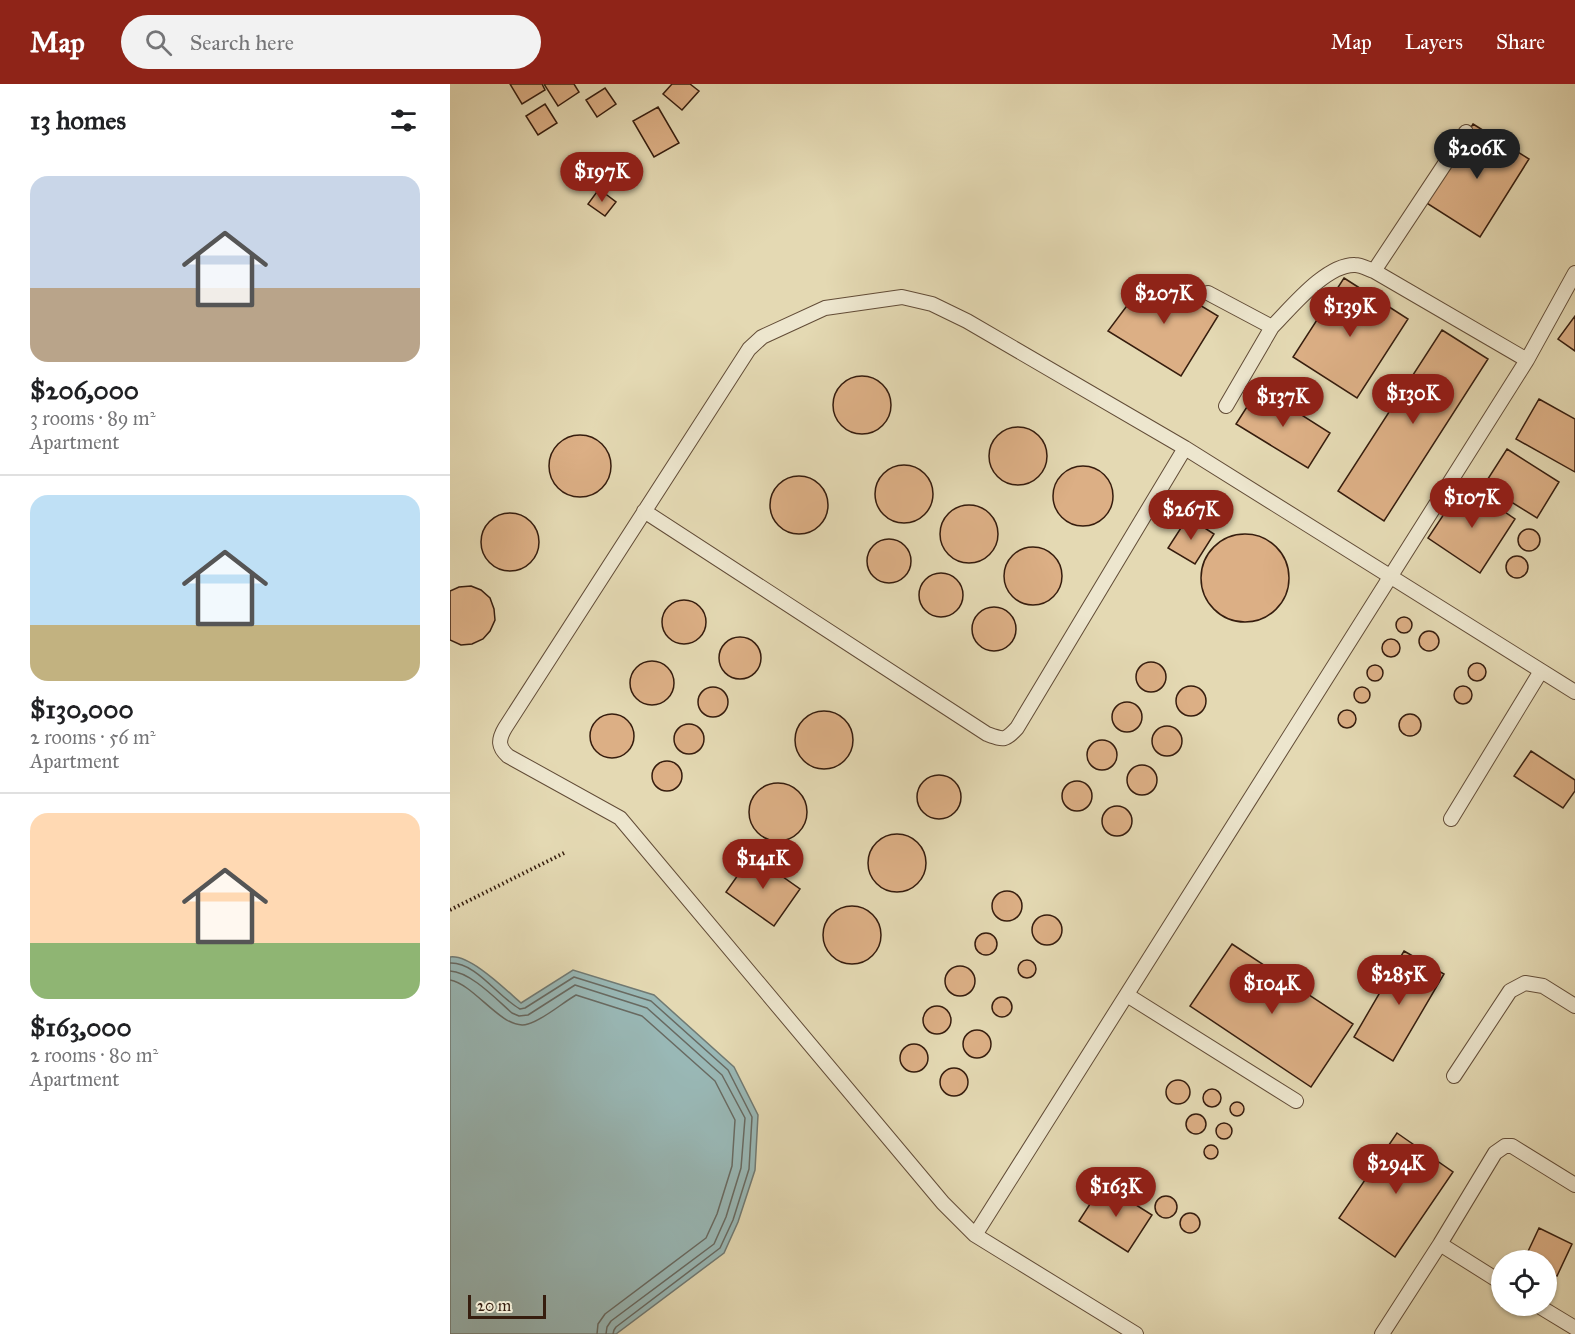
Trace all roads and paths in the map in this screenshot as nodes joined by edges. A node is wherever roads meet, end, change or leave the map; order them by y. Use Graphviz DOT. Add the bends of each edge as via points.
graph roads {
  1 [pos="1466,132"];
  2 [pos="1374,271"];
  3 [pos="1575,273"];
  4 [pos="1208,293"];
  5 [pos="1272,327"];
  6 [pos="1527,360"];
  7 [pos="1226,406"];
  8 [pos="1185,448"];
  9 [pos="644,511"];
  10 [pos="1390,577"];
  11 [pos="1541,671"];
  12 [pos="1575,692"];
  13 [pos="1451,819"];
  14 [pos="564,854"];
  15 [pos="450,910"];
  16 [pos="1127,995"];
  17 [pos="1575,1006"];
  18 [pos="1454,1076"];
  19 [pos="1296,1101"];
  20 [pos="1575,1185"];
  21 [pos="975,1235"];
  22 [pos="1440,1244"];
  23 [pos="1491,1275"];
  24 [pos="1556,1316"];
  25 [pos="1575,1328"];
  26 [pos="1136,1334"];
  27 [pos="1383,1334"];
  1 -- 2 [label="lane"];
  2 -- 5 [label="lane" via="1356,265 1323,277"];
  2 -- 6 [label="lane"];
  3 -- 6 [label="lane"];
  4 -- 5 [label="lane"];
  5 -- 7 [label="lane"];
  6 -- 10 [label="lane"];
  8 -- 9 [label="lane" via="967,321 932,304 902,297 825,308 762,337 748,349"];
  8 -- 9 [label="lane" via="1017,728 1002,739 987,734"];
  8 -- 10 [label="lane"];
  9 -- 21 [label="lane" via="501,735 499,745 508,756 620,818 943,1203"];
  10 -- 11 [label="lane"];
  10 -- 16 [label="lane"];
  11 -- 12 [label="lane"];
  11 -- 13 [label="lane"];
  14 -- 15 [label="path"];
  16 -- 19 [label="lane"];
  16 -- 21 [label="lane"];
  17 -- 18 [label="lane" via="1543,986 1525,984 1510,991"];
  20 -- 22 [label="lane" via="1512,1146 1505,1146 1495,1154"];
  21 -- 26 [label="lane"];
  22 -- 23 [label="lane"];
  22 -- 27 [label="lane"];
  24 -- 25 [label="lane"];
}
